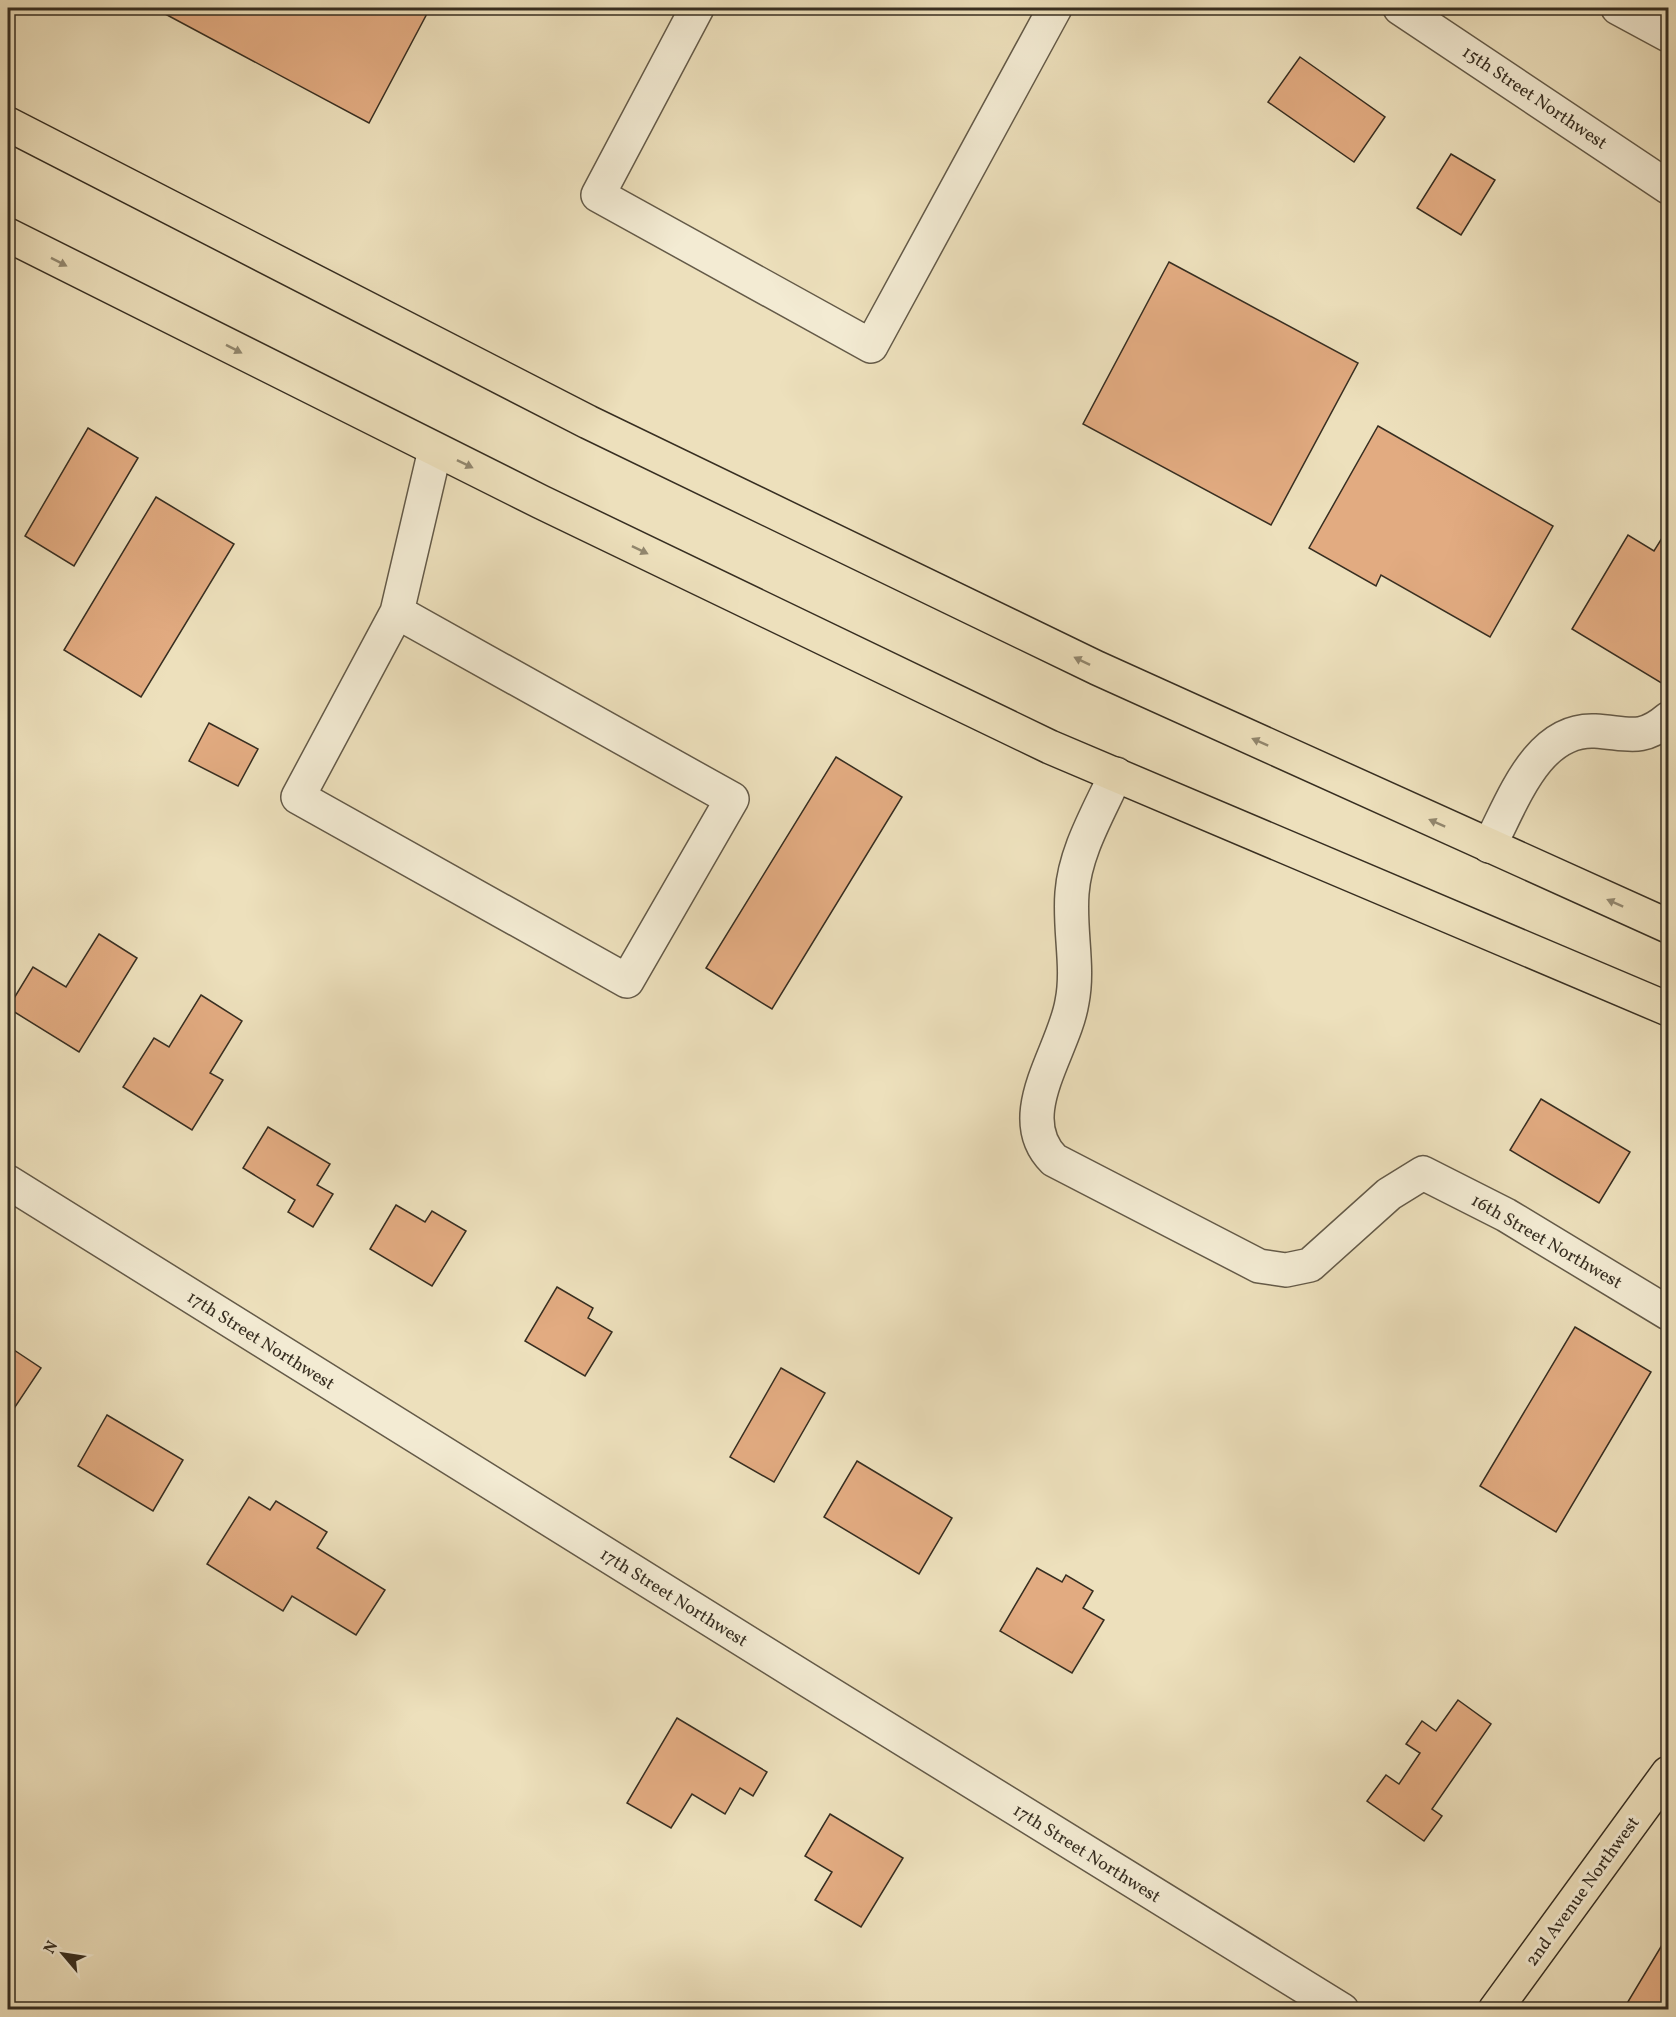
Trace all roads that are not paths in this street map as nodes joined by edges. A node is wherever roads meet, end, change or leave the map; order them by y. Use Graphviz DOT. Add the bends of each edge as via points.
graph roads {
  1 [pos="697,8"];
  2 [pos="1055,8"];
  3 [pos="1400,8"];
  4 [pos="1618,8"];
  5 [pos="1668,35"];
  6 [pos="8,124"];
  7 [pos="1668,187"];
  8 [pos="8,235"];
  9 [pos="435,450"];
  10 [pos="397,612"];
  11 [pos="1668,719"];
  12 [pos="1116,774"];
  13 [pos="1490,846"];
  14 [pos="1668,926"];
  15 [pos="1668,1009"];
  16 [pos="8,1182"];
  17 [pos="1668,1313"];
  18 [pos="1668,1773"];
  19 [pos="1342,2010"];
  20 [pos="1495,2010"];
  1 -- 2 [label="street" via="598,195 871,346"];
  3 -- 7 [label="street, 15th Street Northwest"];
  4 -- 5 [label="street"];
  13 -- 6 [label="main road, one-way" via="1097,668 588,422"];
  8 -- 9 [label="main road, one-way"];
  9 -- 10 [label="street"];
  9 -- 12 [label="main road, one-way" via="1050,747"];
  10 -- 10 [label="street" via="298,797 627,981 732,799"];
  11 -- 13 [label="street" via="1654,731 1629,737 1591,731 1564,736 1543,753 1524,780"];
  12 -- 15 [label="main road"];
  12 -- 17 [label="street, 16th Street Northwest" via="1079,856 1072,892 1075,985 1071,1011 1038,1101 1036,1128 1043,1149 1054,1160 1259,1266 1286,1270 1310,1265 1389,1194 1423,1173 1506,1215"];
  14 -- 13 [label="main road, one-way"];
  16 -- 19 [label="street, 17th Street Northwest"];
  18 -- 20 [label="main road, 2nd Avenue Northwest"];
}
